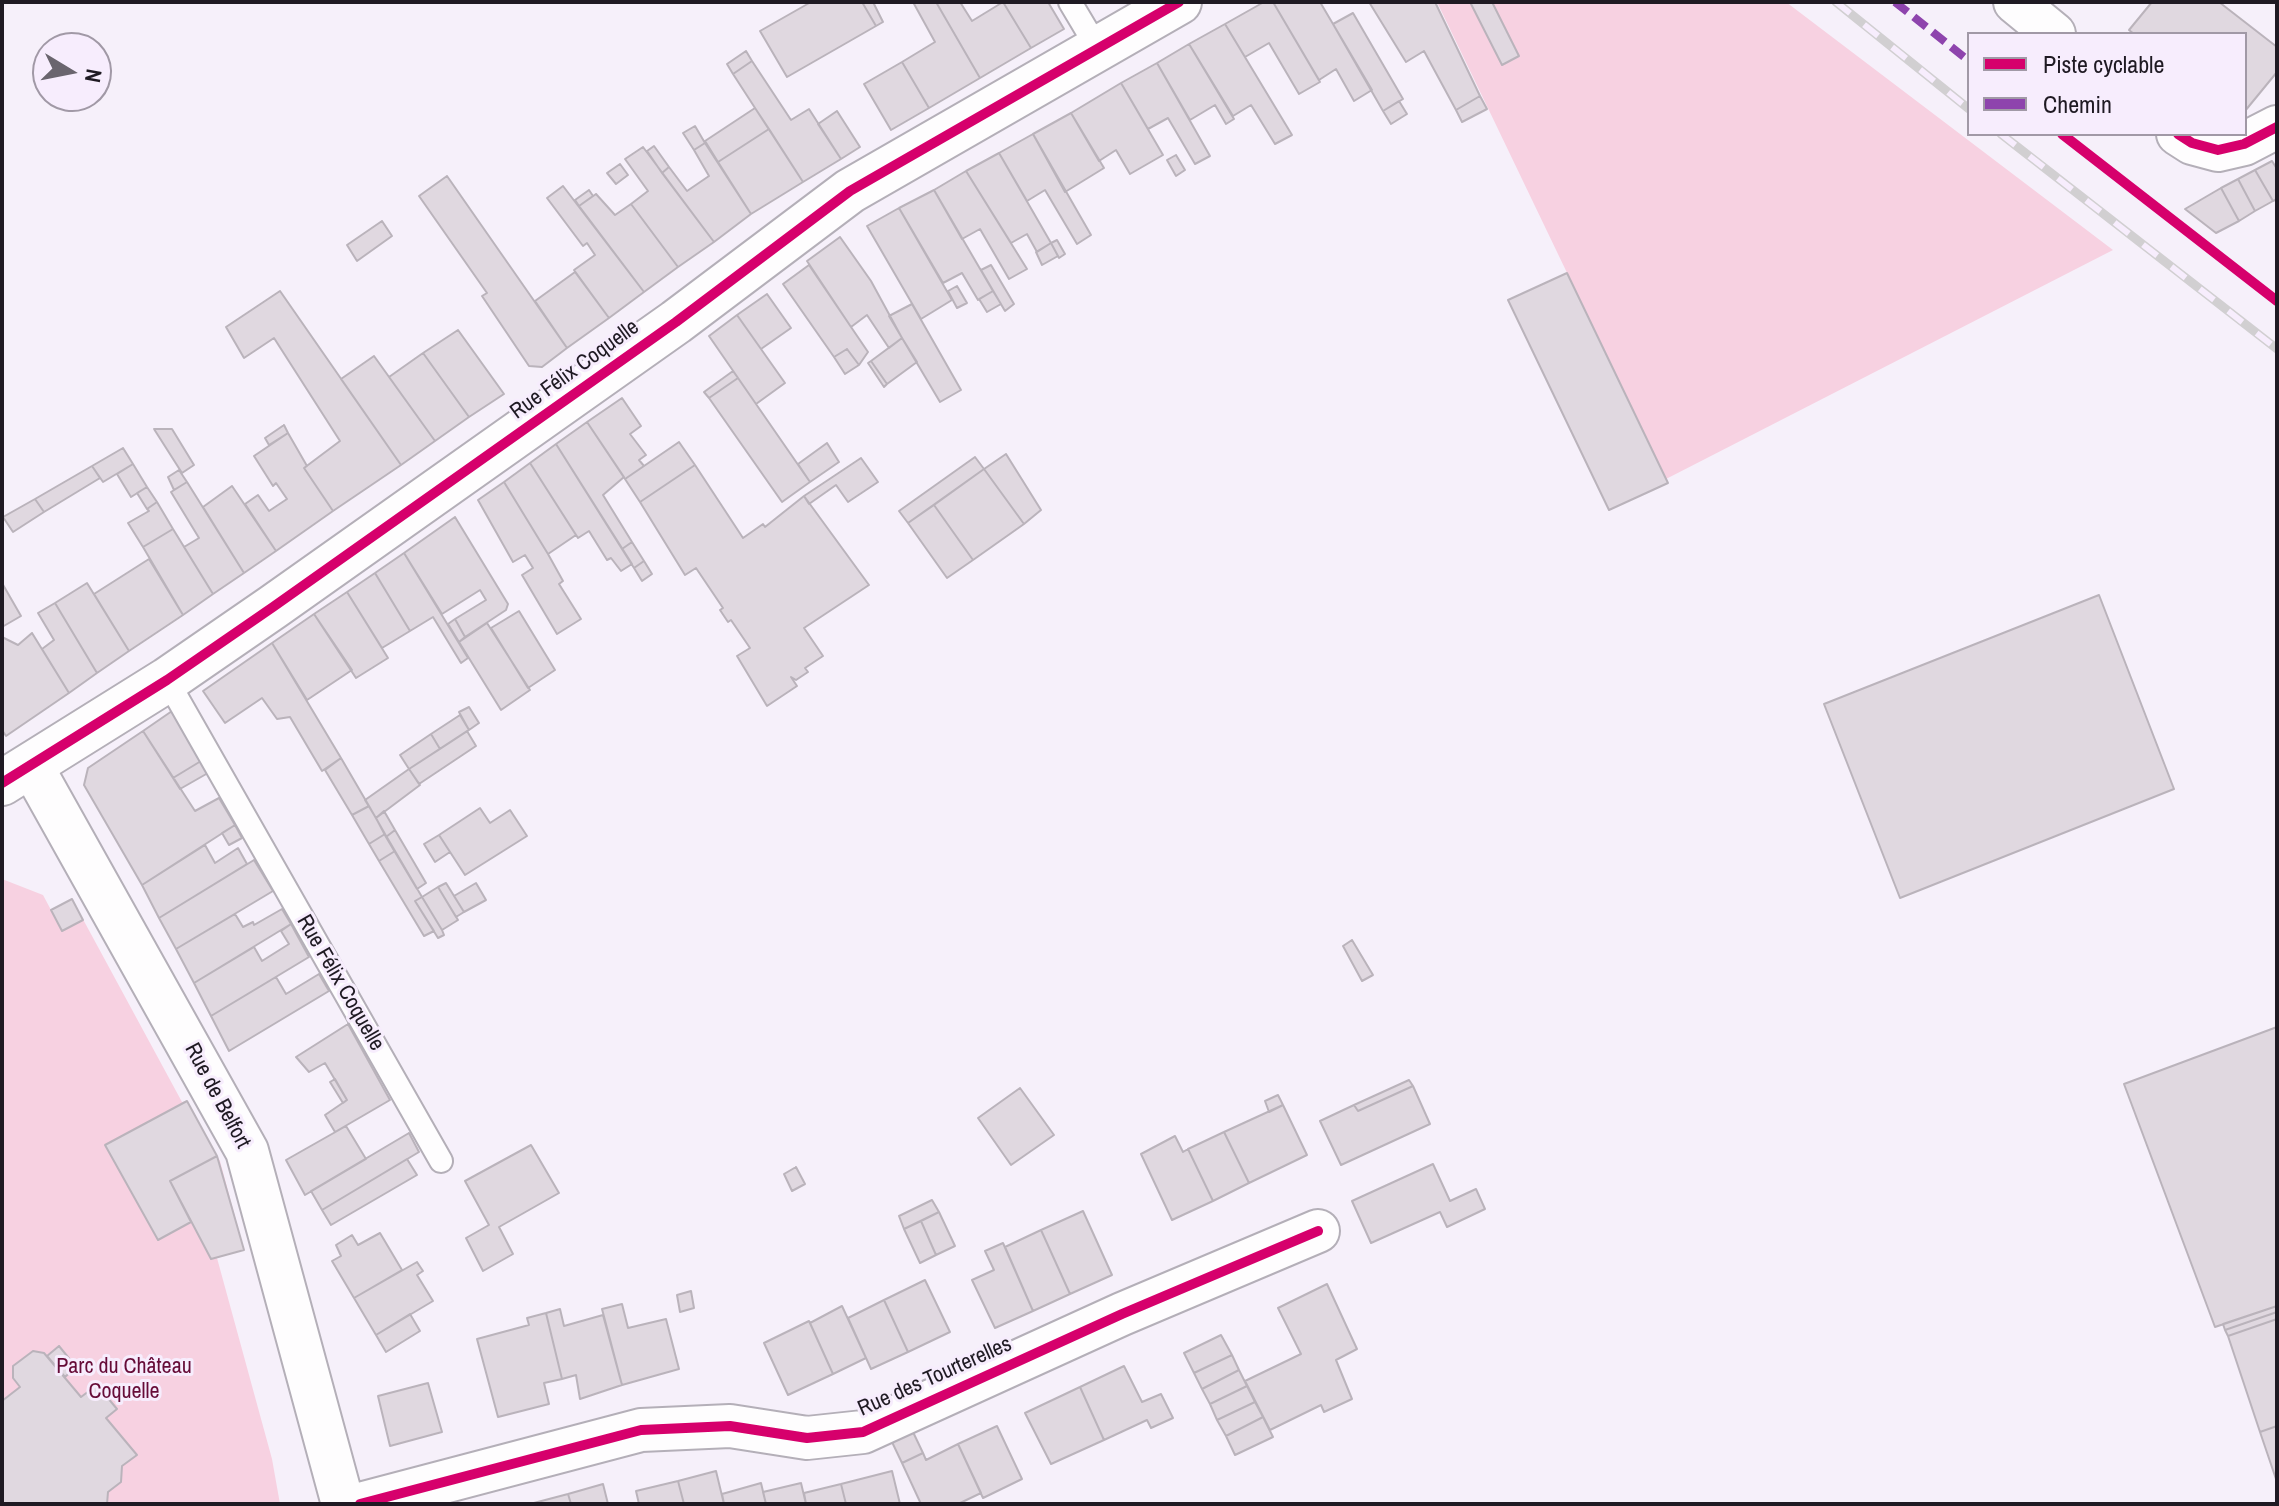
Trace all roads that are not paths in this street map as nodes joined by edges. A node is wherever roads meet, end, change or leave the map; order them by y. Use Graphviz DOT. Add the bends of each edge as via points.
graph roads {
  1 [pos="1070,2"];
  2 [pos="1179,2"];
  3 [pos="2015,2"];
  4 [pos="2052,32"];
  5 [pos="1098,49"];
  6 [pos="2277,127"];
  7 [pos="2181,136"];
  8 [pos="167,680"];
  9 [pos="16,774"];
  10 [pos="441,1161"];
  11 [pos="1318,1231"];
  12 [pos="343,1504"];
  13 [pos="360,1504"];
  1 -- 5 [label="lane"];
  2 -- 5 [label="street, Rue Félix Coquelle"];
  3 -- 4 [label="street"];
  5 -- 8 [label="street, Rue Félix Coquelle" via="850,191 676,322"];
  6 -- 7 [label="street" via="2218,150"];
  8 -- 9 [label="street, Rue Félix Coquelle"];
  8 -- 10 [label="lane, Rue Félix Coquelle"];
  9 -- 12 [label="street, Rue de Belfort" via="247,1151"];
  11 -- 13 [label="street, Rue des Tourterelles" via="863,1432 807,1438 730,1426 641,1430"];
}
